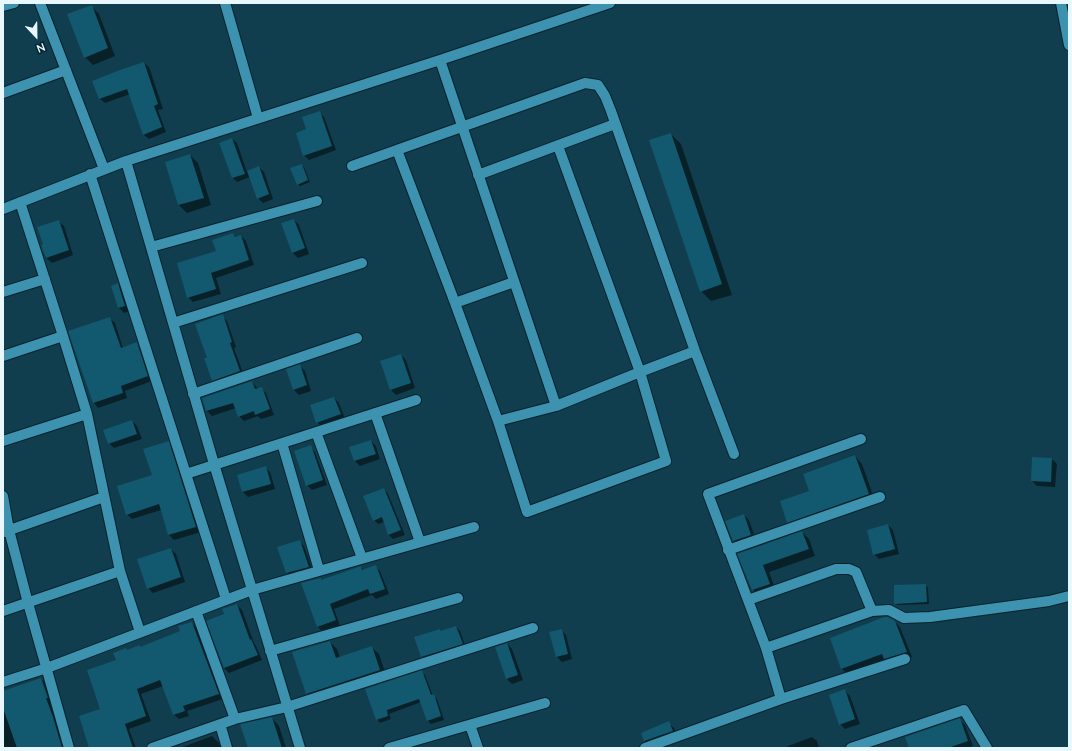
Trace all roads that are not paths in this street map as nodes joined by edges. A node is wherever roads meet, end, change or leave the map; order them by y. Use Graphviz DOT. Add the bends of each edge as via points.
graph roads {
  1 [pos="14,3"];
  2 [pos="40,3"];
  3 [pos="225,3"];
  4 [pos="610,3"];
  5 [pos="1061,3"];
  6 [pos="3,6"];
  7 [pos="1069,45"];
  8 [pos="440,60"];
  9 [pos="66,70"];
  10 [pos="3,93"];
  11 [pos="258,118"];
  12 [pos="615,124"];
  13 [pos="462,127"];
  14 [pos="558,146"];
  15 [pos="397,150"];
  16 [pos="126,161"];
  17 [pos="352,166"];
  18 [pos="104,169"];
  19 [pos="90,174"];
  20 [pos="478,175"];
  21 [pos="317,201"];
  22 [pos="20,202"];
  23 [pos="3,209"];
  24 [pos="151,247"];
  25 [pos="362,263"];
  26 [pos="45,279"];
  27 [pos="514,282"];
  28 [pos="3,292"];
  29 [pos="455,303"];
  30 [pos="173,323"];
  31 [pos="63,336"];
  32 [pos="357,338"];
  33 [pos="696,351"];
  34 [pos="3,356"];
  35 [pos="640,372"];
  36 [pos="193,394"];
  37 [pos="416,400"];
  38 [pos="556,406"];
  39 [pos="375,413"];
  40 [pos="87,414"];
  41 [pos="498,421"];
  42 [pos="316,432"];
  43 [pos="861,439"];
  44 [pos="3,441"];
  45 [pos="282,443"];
  46 [pos="734,454"];
  47 [pos="214,464"];
  48 [pos="186,474"];
  49 [pos="3,496"];
  50 [pos="104,497"];
  51 [pos="880,497"];
  52 [pos="474,527"];
  53 [pos="6,531"];
  54 [pos="420,542"];
  55 [pos="728,550"];
  56 [pos="362,558"];
  57 [pos="319,570"];
  58 [pos="120,571"];
  59 [pos="252,590"];
  60 [pos="1069,596"];
  61 [pos="458,598"];
  62 [pos="226,599"];
  63 [pos="748,600"];
  64 [pos="28,603"];
  65 [pos="3,611"];
  66 [pos="196,611"];
  67 [pos="872,611"];
  68 [pos="533,628"];
  69 [pos="140,632"];
  70 [pos="766,648"];
  71 [pos="270,651"];
  72 [pos="905,659"];
  73 [pos="47,668"];
  74 [pos="3,682"];
  75 [pos="781,699"];
  76 [pos="545,703"];
  77 [pos="287,707"];
  78 [pos="235,719"];
  79 [pos="220,724"];
  80 [pos="470,725"];
  81 [pos="70,748"];
  82 [pos="152,748"];
  83 [pos="227,748"];
  84 [pos="300,748"];
  85 [pos="389,748"];
  86 [pos="478,748"];
  87 [pos="645,748"];
  88 [pos="851,748"];
  89 [pos="987,748"];
  1 -- 6 [label="street"];
  2 -- 9 [label="street"];
  3 -- 11 [label="street"];
  4 -- 8 [label="street"];
  5 -- 7 [label="street"];
  8 -- 11 [label="street"];
  8 -- 13 [label="street"];
  9 -- 10 [label="street"];
  9 -- 18 [label="street"];
  11 -- 16 [label="street"];
  12 -- 13 [label="street" via="605,96 598,85 584,83"];
  12 -- 14 [label="street"];
  12 -- 33 [label="street"];
  13 -- 15 [label="street"];
  13 -- 20 [label="street"];
  14 -- 20 [label="street"];
  14 -- 35 [label="street"];
  15 -- 17 [label="street"];
  15 -- 29 [label="street"];
  16 -- 18 [label="street"];
  16 -- 24 [label="street"];
  18 -- 19 [label="street"];
  19 -- 22 [label="street"];
  19 -- 48 [label="street"];
  20 -- 27 [label="street"];
  21 -- 24 [label="street"];
  22 -- 23 [label="street"];
  22 -- 26 [label="street"];
  24 -- 30 [label="street"];
  25 -- 30 [label="street"];
  26 -- 28 [label="street"];
  26 -- 31 [label="street"];
  27 -- 29 [label="street"];
  27 -- 38 [label="street"];
  29 -- 41 [label="street"];
  30 -- 36 [label="street"];
  31 -- 34 [label="street"];
  31 -- 40 [label="street"];
  32 -- 36 [label="street"];
  33 -- 35 [label="street"];
  33 -- 46 [label="street"];
  35 -- 38 [label="street"];
  35 -- 41 [label="street" via="666,462 527,512"];
  36 -- 47 [label="street"];
  37 -- 39 [label="street"];
  38 -- 41 [label="street"];
  39 -- 42 [label="street"];
  39 -- 54 [label="street"];
  40 -- 44 [label="street"];
  40 -- 50 [label="street"];
  42 -- 45 [label="street"];
  42 -- 56 [label="street"];
  43 -- 55 [label="street" via="708,494"];
  45 -- 47 [label="street"];
  45 -- 57 [label="street"];
  47 -- 48 [label="street"];
  47 -- 59 [label="street"];
  48 -- 62 [label="street"];
  49 -- 53 [label="street"];
  50 -- 53 [label="street"];
  50 -- 58 [label="street"];
  51 -- 55 [label="street"];
  52 -- 54 [label="street"];
  53 -- 64 [label="street"];
  54 -- 56 [label="street"];
  55 -- 63 [label="street"];
  56 -- 57 [label="street"];
  57 -- 59 [label="street"];
  58 -- 64 [label="street"];
  58 -- 69 [label="street"];
  59 -- 62 [label="street"];
  59 -- 71 [label="street"];
  60 -- 67 [label="street" via="930,617 904,618 889,610"];
  61 -- 71 [label="street"];
  62 -- 66 [label="street"];
  63 -- 67 [label="street" via="836,569 849,569 856,572"];
  63 -- 70 [label="street"];
  64 -- 65 [label="street"];
  64 -- 73 [label="street"];
  66 -- 69 [label="street"];
  66 -- 78 [label="street"];
  67 -- 70 [label="street"];
  68 -- 77 [label="street"];
  69 -- 73 [label="street"];
  70 -- 75 [label="street"];
  71 -- 77 [label="street"];
  72 -- 75 [label="street"];
  73 -- 74 [label="street"];
  73 -- 81 [label="street"];
  75 -- 87 [label="street"];
  76 -- 80 [label="street"];
  77 -- 78 [label="street"];
  77 -- 84 [label="street"];
  78 -- 79 [label="street"];
  79 -- 82 [label="street"];
  79 -- 83 [label="street"];
  80 -- 85 [label="street"];
  80 -- 86 [label="street"];
  88 -- 89 [label="street" via="964,710"];
}
